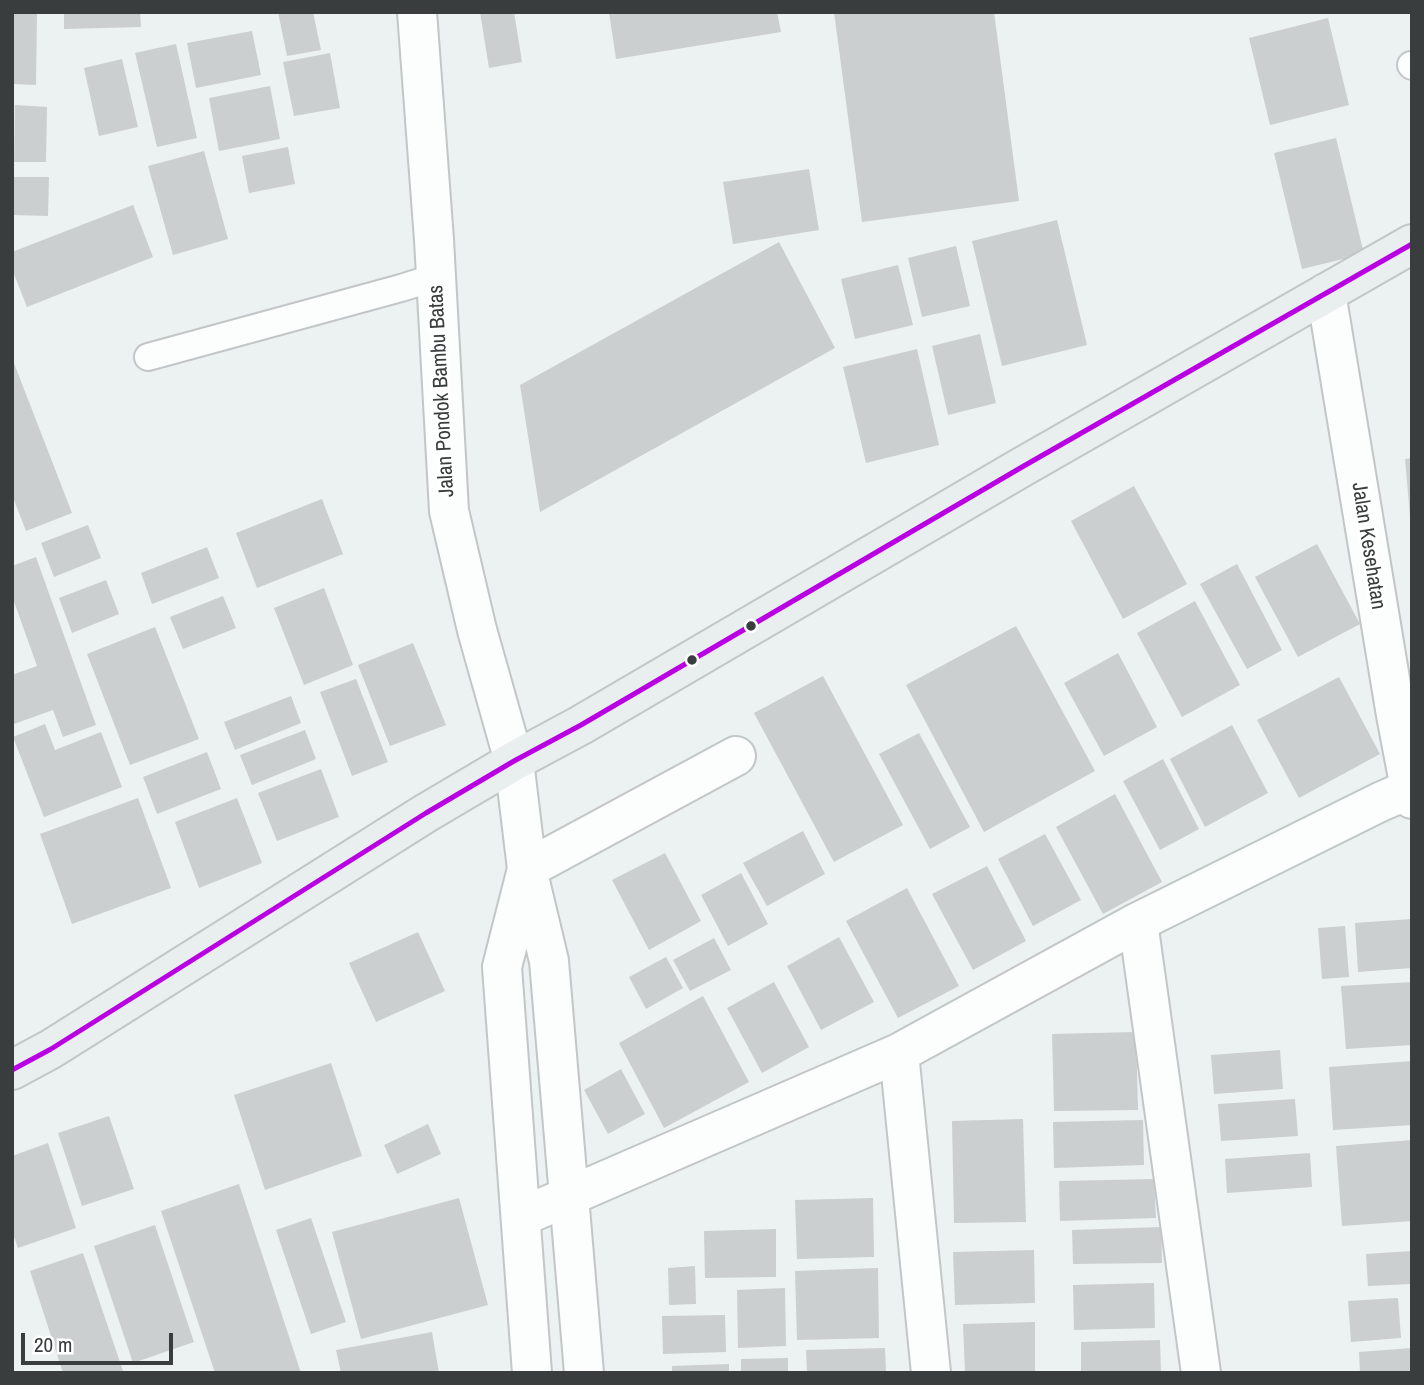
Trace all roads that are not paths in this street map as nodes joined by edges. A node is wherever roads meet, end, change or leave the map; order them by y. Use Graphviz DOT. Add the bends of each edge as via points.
graph roads {
  1 [pos="417,12"];
  2 [pos="1412,244"];
  3 [pos="436,277"];
  4 [pos="1326,293"];
  5 [pos="148,357"];
  6 [pos="1404,714"];
  7 [pos="736,756"];
  8 [pos="514,761"];
  9 [pos="1411,791"];
  10 [pos="527,869"];
  11 [pos="1138,922"];
  12 [pos="899,1053"];
  13 [pos="12,1070"];
  14 [pos="570,1195"];
  15 [pos="521,1217"];
  16 [pos="533,1373"];
  17 [pos="584,1373"];
  18 [pos="930,1373"];
  19 [pos="1200,1373"];
  1 -- 3 [label="street, Jalan Pondok Bambu Batas"];
  2 -- 4 [label="main road"];
  3 -- 5 [label="lane"];
  3 -- 8 [label="street, Jalan Pondok Bambu Batas" via="449,511"];
  4 -- 6 [label="street, Jalan Kesehatan"];
  4 -- 8 [label="main road"];
  6 -- 9 [label="street, Jalan Kesehatan"];
  7 -- 10 [label="street"];
  8 -- 10 [label="street, Jalan Pondok Bambu Batas"];
  8 -- 13 [label="main road"];
  9 -- 11 [label="street"];
  10 -- 14 [label="street" via="549,961"];
  10 -- 15 [label="street" via="502,967"];
  11 -- 12 [label="street"];
  11 -- 19 [label="street"];
  12 -- 14 [label="street"];
  12 -- 18 [label="street"];
  14 -- 15 [label="street"];
  14 -- 17 [label="street"];
  15 -- 16 [label="street"];
}
